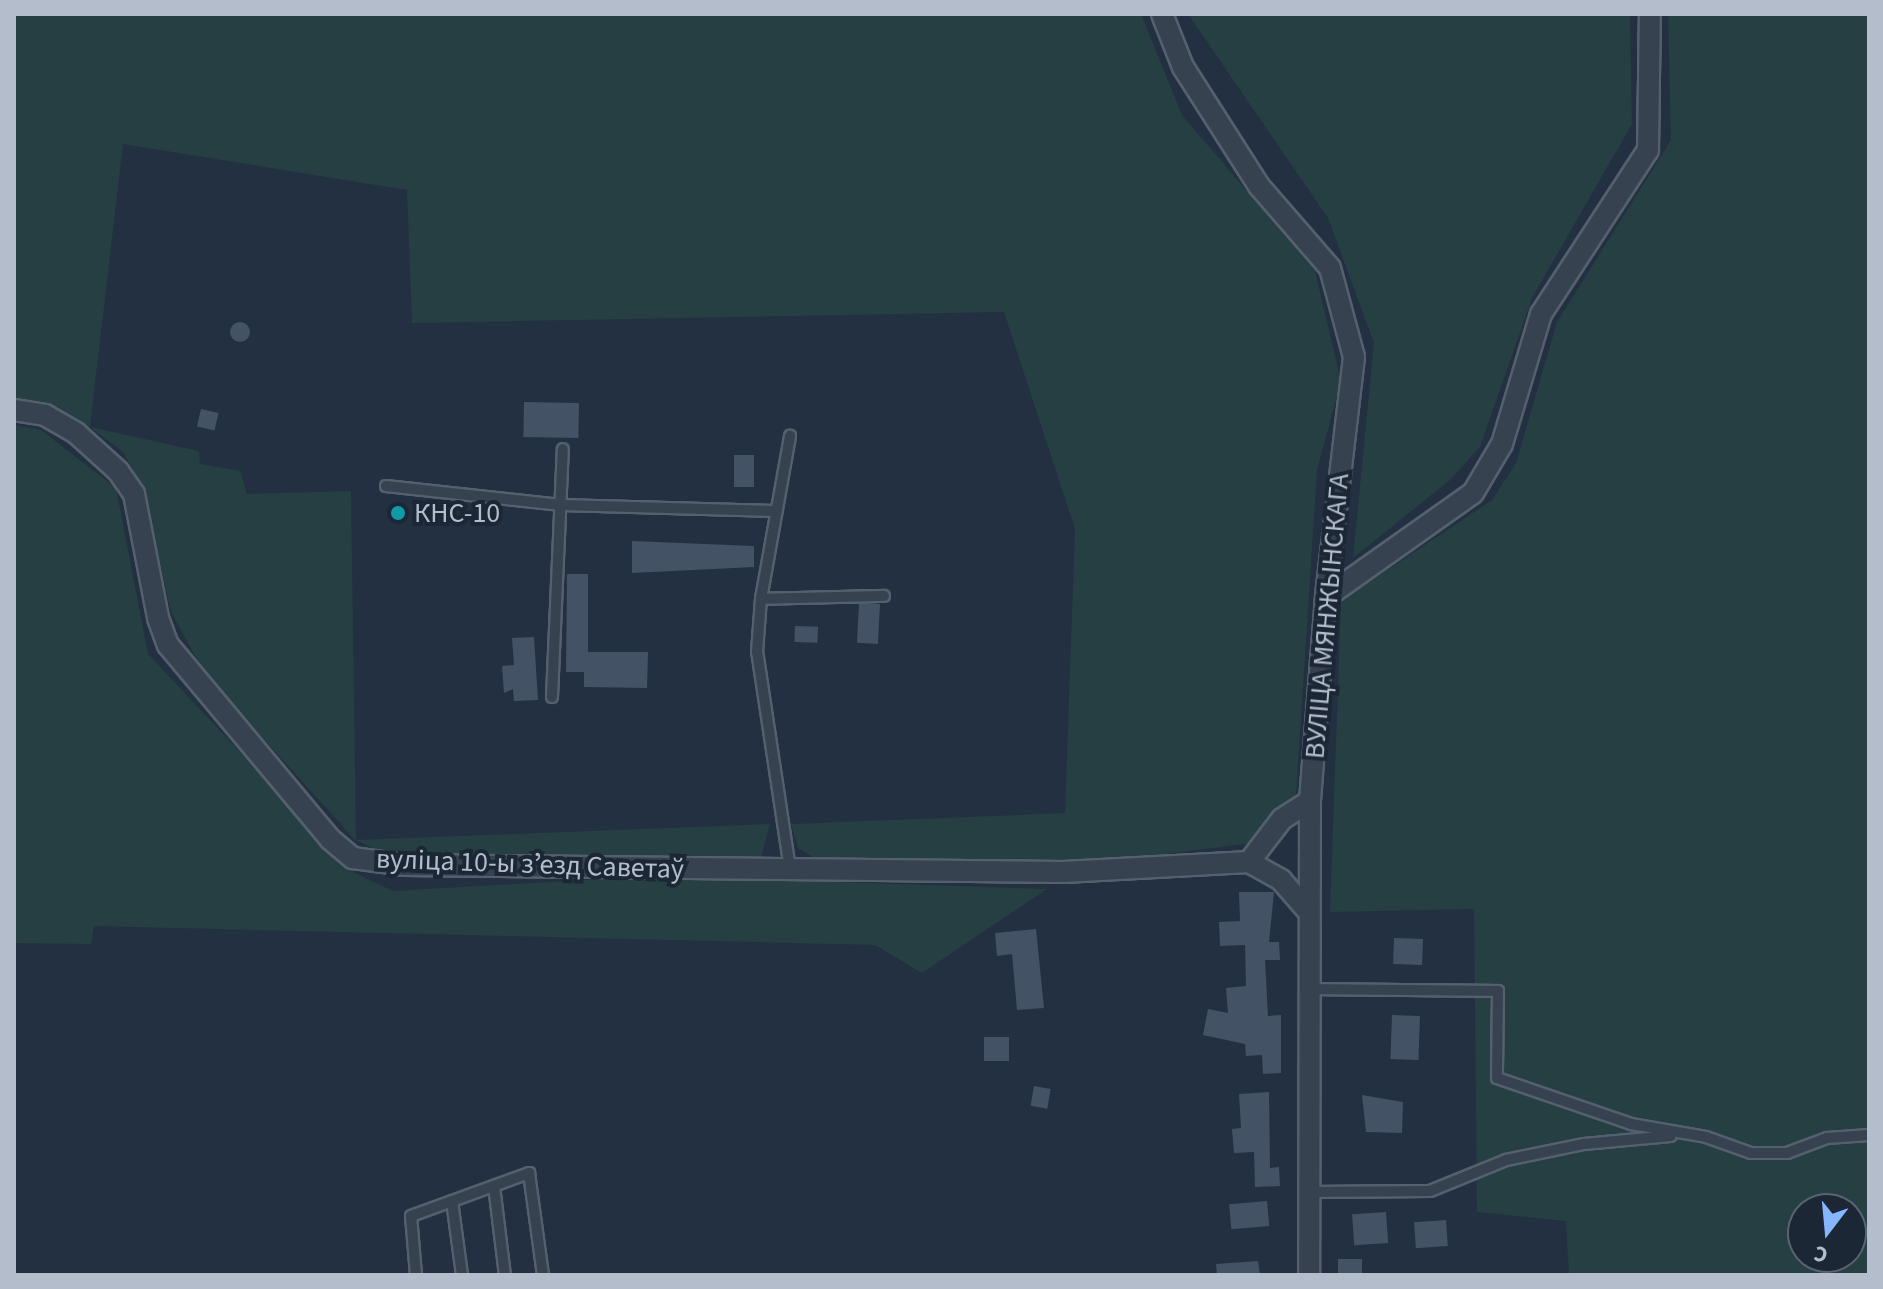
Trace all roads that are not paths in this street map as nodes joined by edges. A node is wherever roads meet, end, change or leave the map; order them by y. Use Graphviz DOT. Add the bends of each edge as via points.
graph roads {
  1 [pos="1162,14"];
  2 [pos="1650,14"];
  3 [pos="14,410"];
  4 [pos="790,436"];
  5 [pos="563,449"];
  6 [pos="386,486"];
  7 [pos="561,505"];
  8 [pos="775,511"];
  9 [pos="884,596"];
  10 [pos="1326,597"];
  11 [pos="761,599"];
  12 [pos="552,697"];
  13 [pos="1310,801"];
  14 [pos="1249,862"];
  15 [pos="790,869"];
  16 [pos="1307,910"];
  17 [pos="1310,989"];
  18 [pos="1869,1135"];
  19 [pos="1706,1137"];
  20 [pos="494,1186"];
  21 [pos="1309,1192"];
  22 [pos="452,1201"];
  23 [pos="416,1275"];
  24 [pos="462,1275"];
  25 [pos="505,1275"];
  26 [pos="543,1275"];
  27 [pos="1309,1275"];
  1 -- 10 [label="street, ВУЛІЦА МЯНЖЫНСКАГА" via="1183,67 1259,186 1330,268 1354,357"];
  2 -- 10 [label="street" via="1648,150 1541,314 1502,444 1473,493"];
  3 -- 15 [label="street, вуліца 10-ы зʼезд Саветаў" via="45,415 76,433 118,471 134,494 168,645 330,839 353,858 404,865"];
  4 -- 8 [label="lane"];
  5 -- 7 [label="lane"];
  6 -- 7 [label="lane"];
  7 -- 8 [label="lane"];
  7 -- 12 [label="lane"];
  8 -- 11 [label="lane"];
  9 -- 11 [label="lane"];
  10 -- 13 [label="street, ВУЛІЦА МЯНЖЫНСКАГА"];
  11 -- 15 [label="lane" via="757,652"];
  13 -- 14 [label="street" via="1282,819"];
  13 -- 16 [label="street, ВУЛІЦА МЯНЖЫНСКАГА"];
  14 -- 15 [label="street, вуліца 10-ы зʼезд Саветаў" via="1064,872"];
  14 -- 16 [label="street" via="1281,880"];
  16 -- 17 [label="street, ВУЛІЦА МЯНЖЫНСКАГА"];
  17 -- 19 [label="lane" via="1498,991 1497,1078 1631,1124"];
  17 -- 21 [label="street, ВУЛІЦА МЯНЖЫНСКАГА"];
  18 -- 19 [label="lane" via="1827,1138 1787,1153 1751,1153"];
  19 -- 21 [label="lane" via="1642,1135 1584,1144 1506,1160 1430,1191"];
  20 -- 22 [label="lane"];
  20 -- 25 [label="lane"];
  20 -- 26 [label="lane" via="529,1173"];
  21 -- 27 [label="street, ВУЛІЦА МЯНЖЫНСКАГА"];
  22 -- 23 [label="lane" via="411,1216"];
  22 -- 24 [label="lane"];
}
